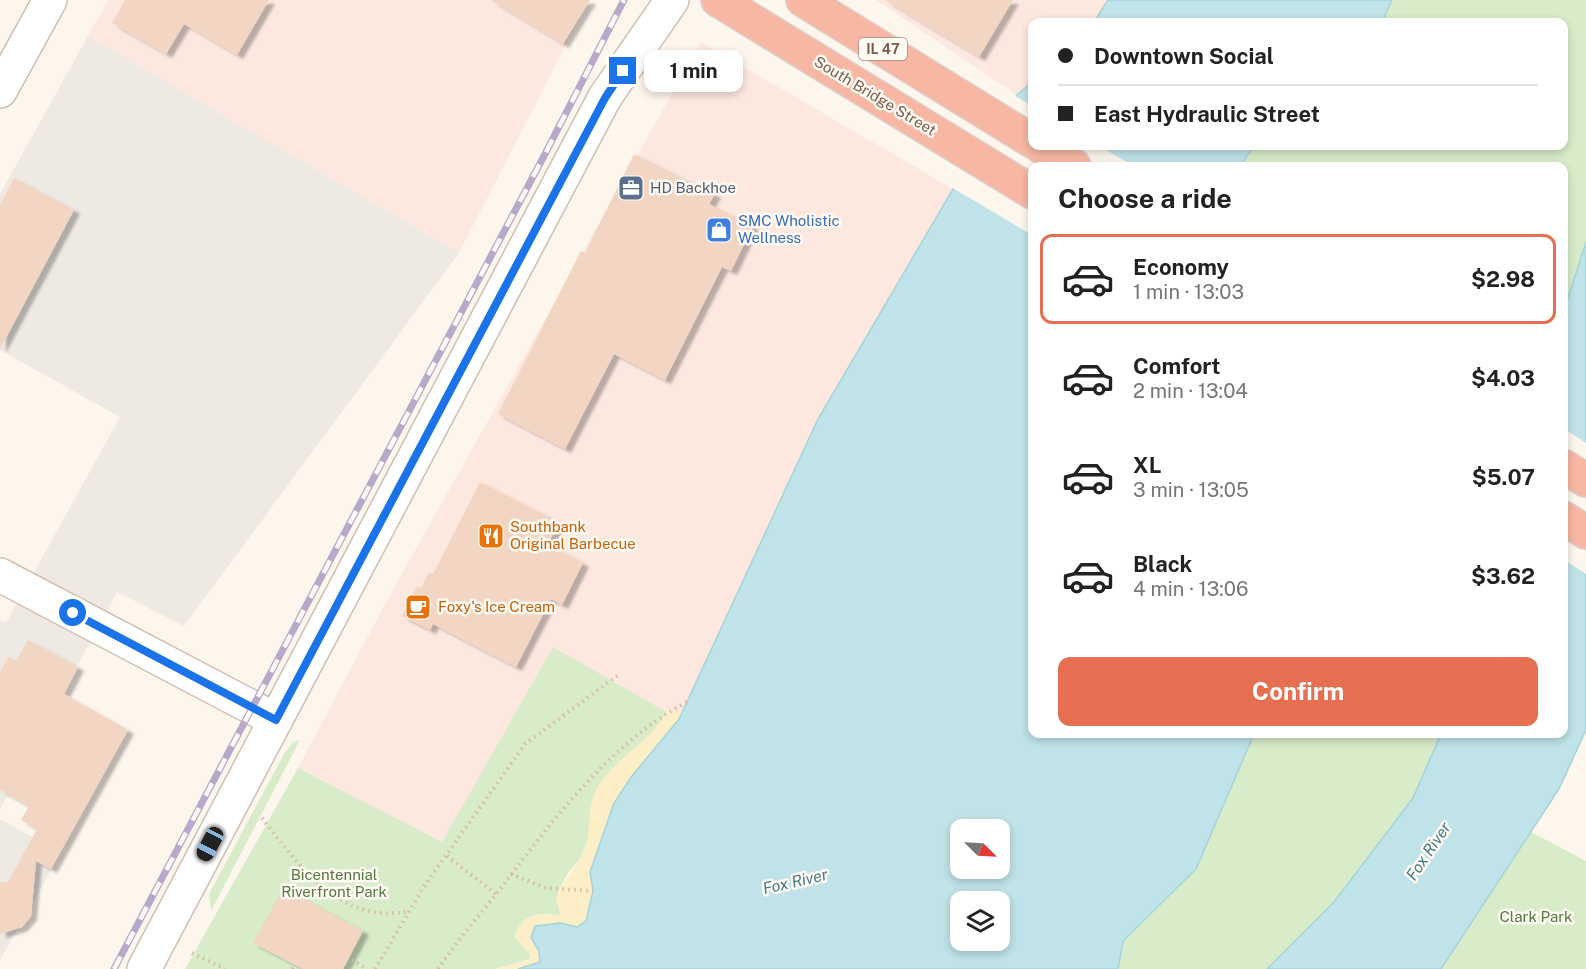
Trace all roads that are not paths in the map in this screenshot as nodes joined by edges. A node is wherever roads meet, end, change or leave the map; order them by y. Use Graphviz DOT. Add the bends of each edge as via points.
graph roads {
  1 [pos="50,0"];
  2 [pos="672,0"];
  3 [pos="718,0"];
  4 [pos="803,0"];
  5 [pos="0,91"];
  6 [pos="1028,139"];
  7 [pos="1047,150"];
  8 [pos="1067,162"];
  9 [pos="1028,190"];
  10 [pos="1568,469"];
  11 [pos="1586,480"];
  12 [pos="1568,521"];
  13 [pos="1586,532"];
  14 [pos="0,575"];
  15 [pos="276,720"];
  16 [pos="144,969"];
  1 -- 5 [label="street"];
  2 -- 15 [label="street" via="605,98"];
  3 -- 9 [label="highway, South Bridge Street"];
  4 -- 6 [label="highway, IL 47"];
  7 -- 8 [label="highway"];
  10 -- 11 [label="highway"];
  12 -- 13 [label="highway"];
  14 -- 15 [label="street"];
  15 -- 16 [label="street"];
}
